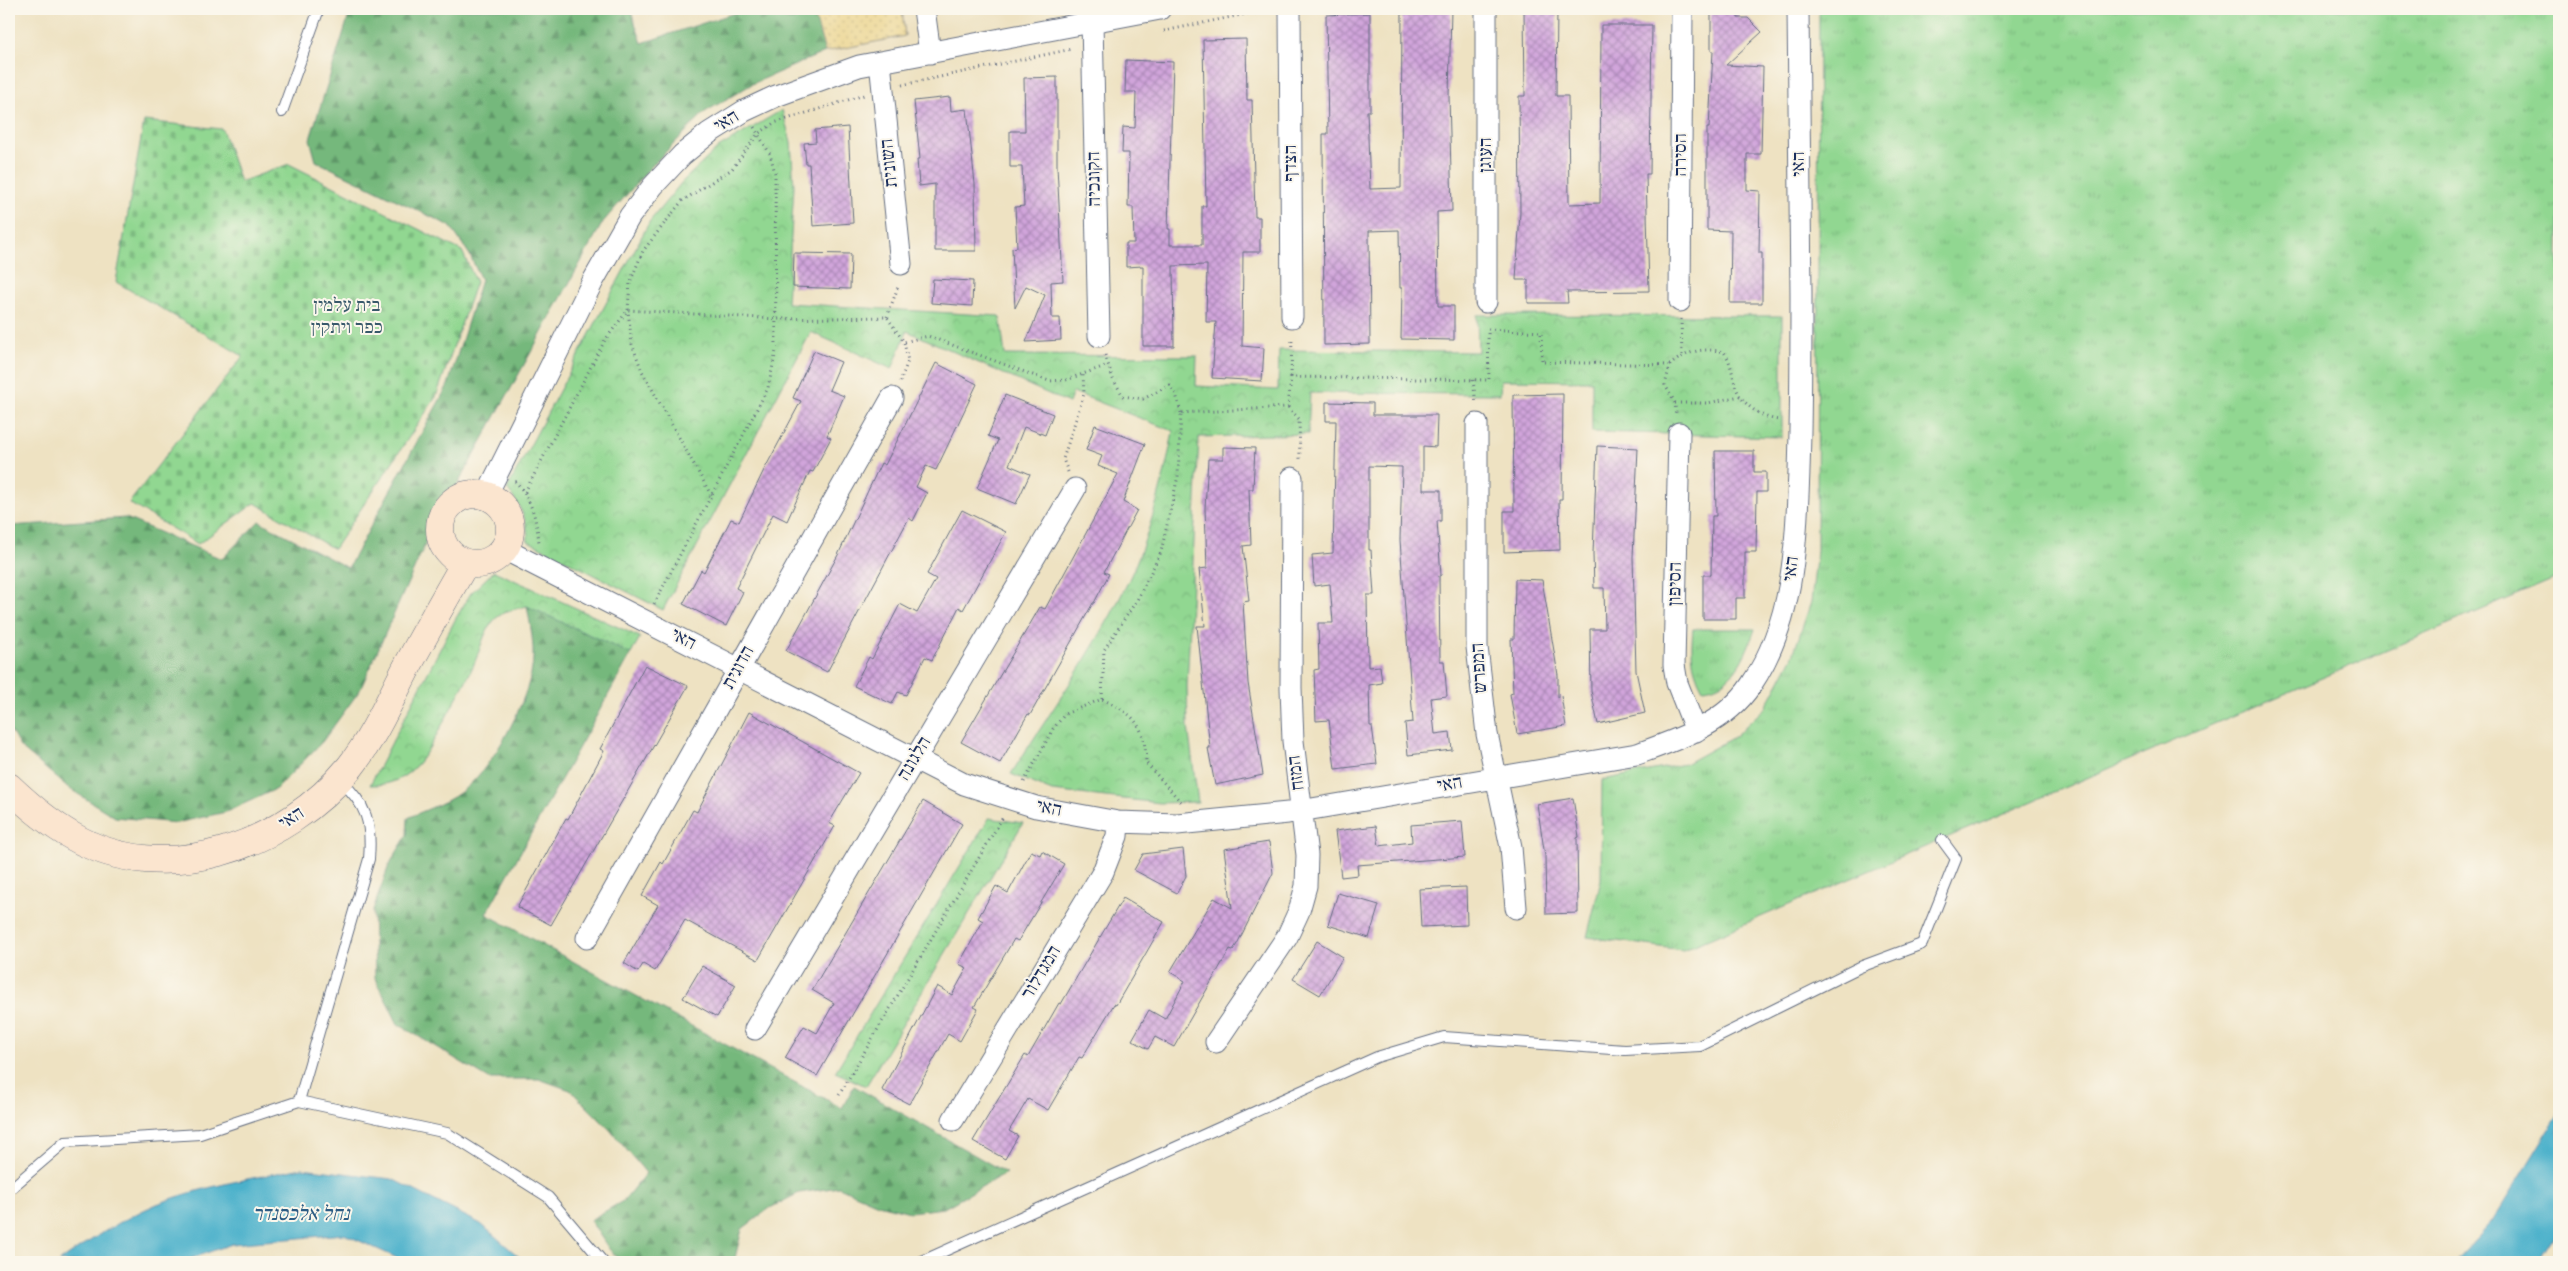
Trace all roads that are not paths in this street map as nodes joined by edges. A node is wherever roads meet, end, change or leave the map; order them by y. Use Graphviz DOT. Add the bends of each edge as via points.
graph roads {
  1 [pos="319,9"];
  2 [pos="924,9"];
  3 [pos="1160,9"];
  4 [pos="1290,9"];
  5 [pos="1486,9"];
  6 [pos="1682,9"];
  7 [pos="1798,9"];
  8 [pos="1092,22"];
  9 [pos="930,53"];
  10 [pos="880,62"];
  11 [pos="282,112"];
  12 [pos="900,264"];
  13 [pos="1680,301"];
  14 [pos="1486,302"];
  15 [pos="1292,317"];
  16 [pos="1099,336"];
  17 [pos="892,398"];
  18 [pos="1477,424"];
  19 [pos="1679,433"];
  20 [pos="1292,478"];
  21 [pos="1075,489"];
  22 [pos="486,496"];
  23 [pos="504,548"];
  24 [pos="465,563"];
  25 [pos="739,668"];
  26 [pos="1696,731"];
  27 [pos="915,759"];
  28 [pos="1496,778"];
  29 [pos="339,779"];
  30 [pos="9,788"];
  31 [pos="1301,811"];
  32 [pos="1118,822"];
  33 [pos="1942,840"];
  34 [pos="1516,908"];
  35 [pos="587,938"];
  36 [pos="755,1030"];
  37 [pos="1216,1042"];
  38 [pos="299,1101"];
  39 [pos="953,1120"];
  40 [pos="9,1190"];
  41 [pos="603,1262"];
  42 [pos="920,1262"];
  1 -- 11 [label="lane"];
  2 -- 9 [label="street"];
  3 -- 8 [label="street, האי"];
  4 -- 15 [label="street, הצדף"];
  5 -- 14 [label="street, העוגן"];
  6 -- 13 [label="street, הסירה"];
  7 -- 26 [label="street, האי" via="1801,420 1794,566 1777,636 1750,687 1722,716"];
  8 -- 9 [label="street, האי"];
  8 -- 16 [label="street, הקונכיה"];
  9 -- 10 [label="street, האי"];
  10 -- 12 [label="street, השונית"];
  10 -- 22 [label="street, האי" via="818,80 744,111 709,133 653,186 630,216 593,281"];
  17 -- 25 [label="street, הדוגית"];
  18 -- 28 [label="street, המפרש" via="1477,647 1481,695"];
  19 -- 26 [label="street, הסיפון" via="1674,665 1676,683"];
  20 -- 31 [label="street, המזח" via="1291,688"];
  21 -- 27 [label="street, הלגונה"];
  22 -- 23 [label="street" via="500,503 510,522"];
  22 -- 24 [label="street" via="468,495 457,499 442,517 442,540 447,550"];
  23 -- 24 [label="street" via="495,559 485,563"];
  23 -- 25 [label="street, האי"];
  24 -- 29 [label="street, האי" via="429,624 376,727"];
  25 -- 27 [label="street, האי"];
  25 -- 35 [label="street, הדוגית"];
  26 -- 28 [label="street, האי" via="1637,754"];
  27 -- 32 [label="street, האי" via="964,784 1013,800"];
  27 -- 36 [label="street, הלגונה"];
  28 -- 31 [label="street, האי"];
  28 -- 34 [label="street, המפרש" via="1512,846"];
  29 -- 30 [label="street, האי" via="305,812 274,832 233,849 163,861 132,857 73,837"];
  29 -- 38 [label="lane" via="355,794 368,816 369,859"];
  31 -- 32 [label="street, האי" via="1177,824"];
  31 -- 37 [label="street, המזח" via="1307,855 1306,886 1299,911 1287,937"];
  32 -- 39 [label="street, המגדלור" via="1117,836 1103,872"];
  33 -- 42 [label="lane" via="1956,859 1922,944 1860,966 1700,1046 1625,1050 1444,1037 1376,1057 1306,1087"];
  38 -- 40 [label="lane" via="200,1134 65,1142"];
  38 -- 41 [label="lane" via="447,1133 548,1197"];
}
